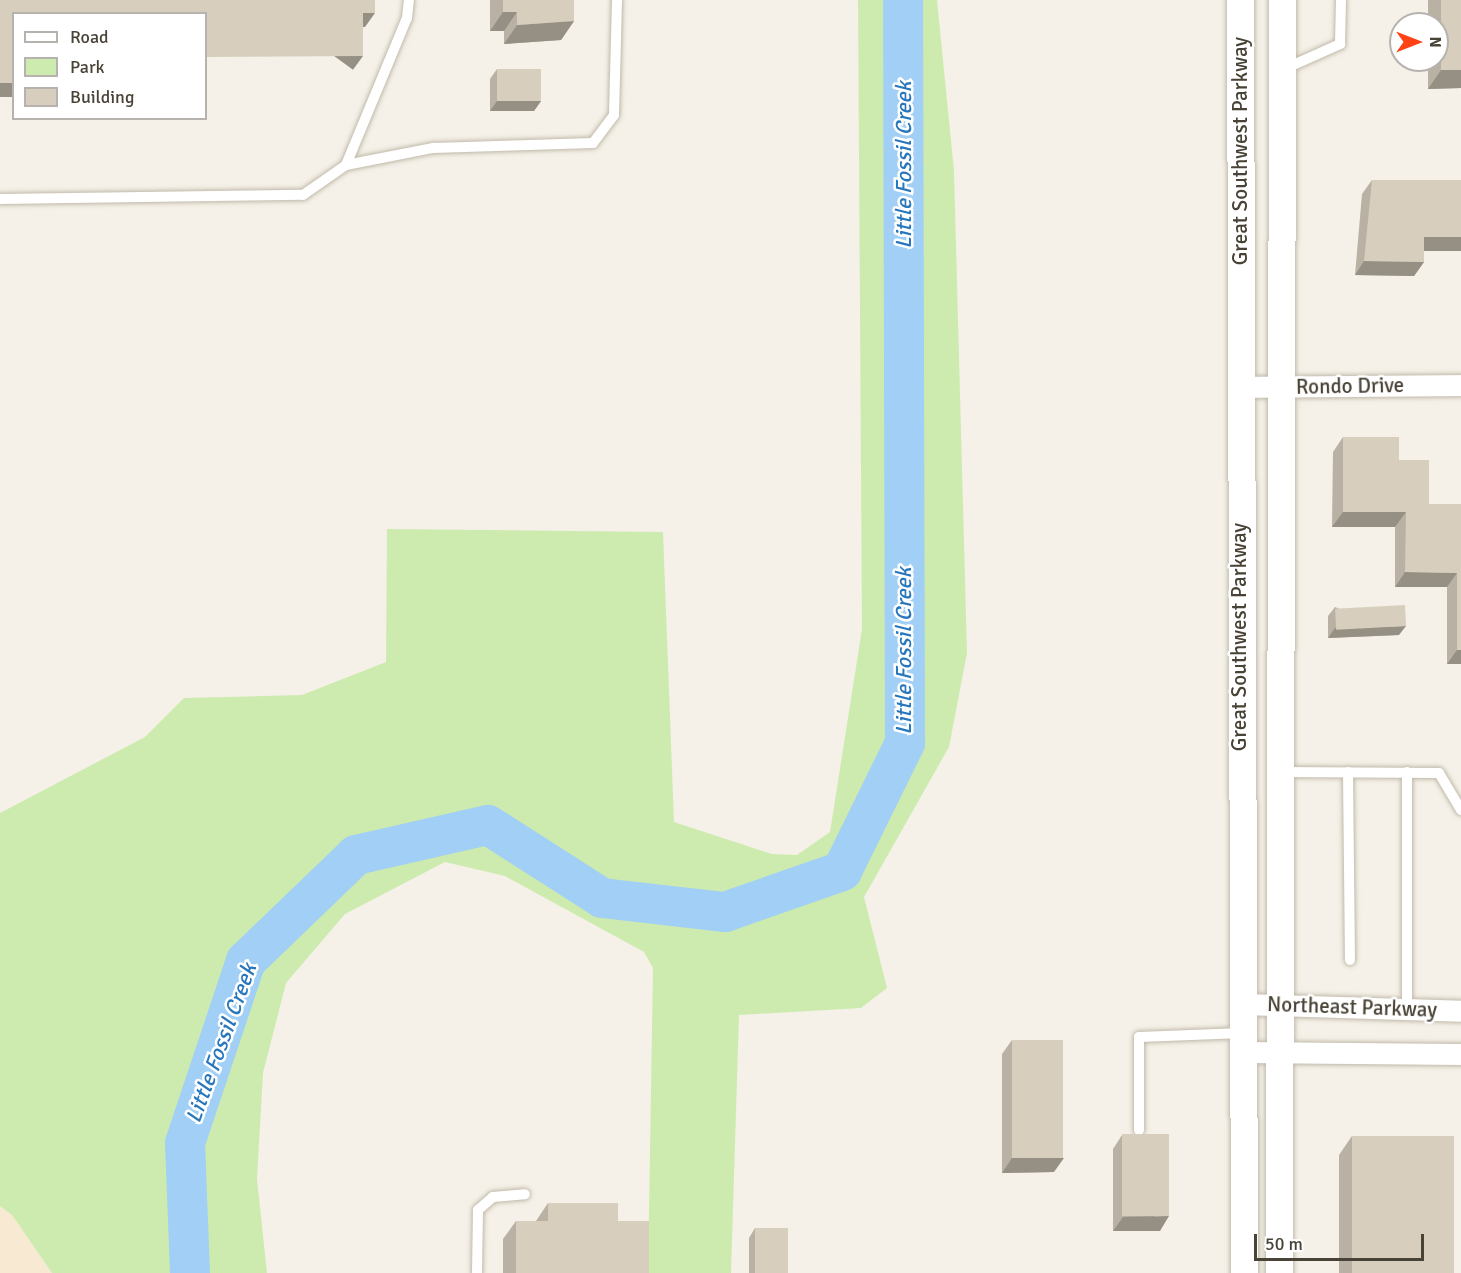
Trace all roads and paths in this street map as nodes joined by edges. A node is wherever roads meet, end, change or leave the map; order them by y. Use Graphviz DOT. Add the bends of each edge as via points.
graph roads {
  1 [pos="409,0"];
  2 [pos="617,0"];
  3 [pos="1240,0"];
  4 [pos="1282,0"];
  5 [pos="1341,0"];
  6 [pos="1282,70"];
  7 [pos="346,165"];
  8 [pos="0,199"];
  9 [pos="1461,385"];
  10 [pos="1239,387"];
  11 [pos="1281,387"];
  12 [pos="1280,772"];
  13 [pos="1348,772"];
  14 [pos="1407,772"];
  15 [pos="1461,810"];
  16 [pos="1350,960"];
  17 [pos="1279,1003"];
  18 [pos="1243,1004"];
  19 [pos="1407,1010"];
  20 [pos="1461,1011"];
  21 [pos="1243,1043"];
  22 [pos="1279,1051"];
  23 [pos="1461,1054"];
  24 [pos="1139,1130"];
  25 [pos="525,1194"];
  26 [pos="477,1273"];
  27 [pos="1244,1273"];
  28 [pos="1279,1273"];
  1 -- 7 [label="lane" via="407,18"];
  2 -- 7 [label="lane" via="614,116 593,143 433,148"];
  3 -- 10 [label="street, Great Southwest Parkway"];
  4 -- 6 [label="street, Great Southwest Parkway"];
  5 -- 6 [label="lane" via="1340,44"];
  6 -- 11 [label="street, Great Southwest Parkway"];
  7 -- 8 [label="lane" via="303,195"];
  9 -- 11 [label="street, Rondo Drive"];
  10 -- 11 [label="street, Rondo Drive"];
  10 -- 18 [label="street, Great Southwest Parkway"];
  11 -- 12 [label="street, Great Southwest Parkway"];
  12 -- 13 [label="lane"];
  12 -- 17 [label="street, Great Southwest Parkway"];
  13 -- 14 [label="lane"];
  13 -- 16 [label="lane"];
  14 -- 15 [label="lane" via="1439,772"];
  14 -- 19 [label="lane"];
  17 -- 18 [label="street, Northeast Parkway"];
  17 -- 19 [label="street, Northeast Parkway"];
  17 -- 22 [label="street, Great Southwest Parkway"];
  18 -- 21 [label="street, Great Southwest Parkway"];
  19 -- 20 [label="street, Northeast Parkway"];
  21 -- 22 [label="street, Northeast Parkway"];
  21 -- 24 [label="lane" via="1139,1037"];
  21 -- 27 [label="street, Great Southwest Parkway"];
  22 -- 23 [label="street, Northeast Parkway"];
  22 -- 28 [label="street, Great Southwest Parkway"];
  25 -- 26 [label="lane" via="492,1197 478,1210"];
}
